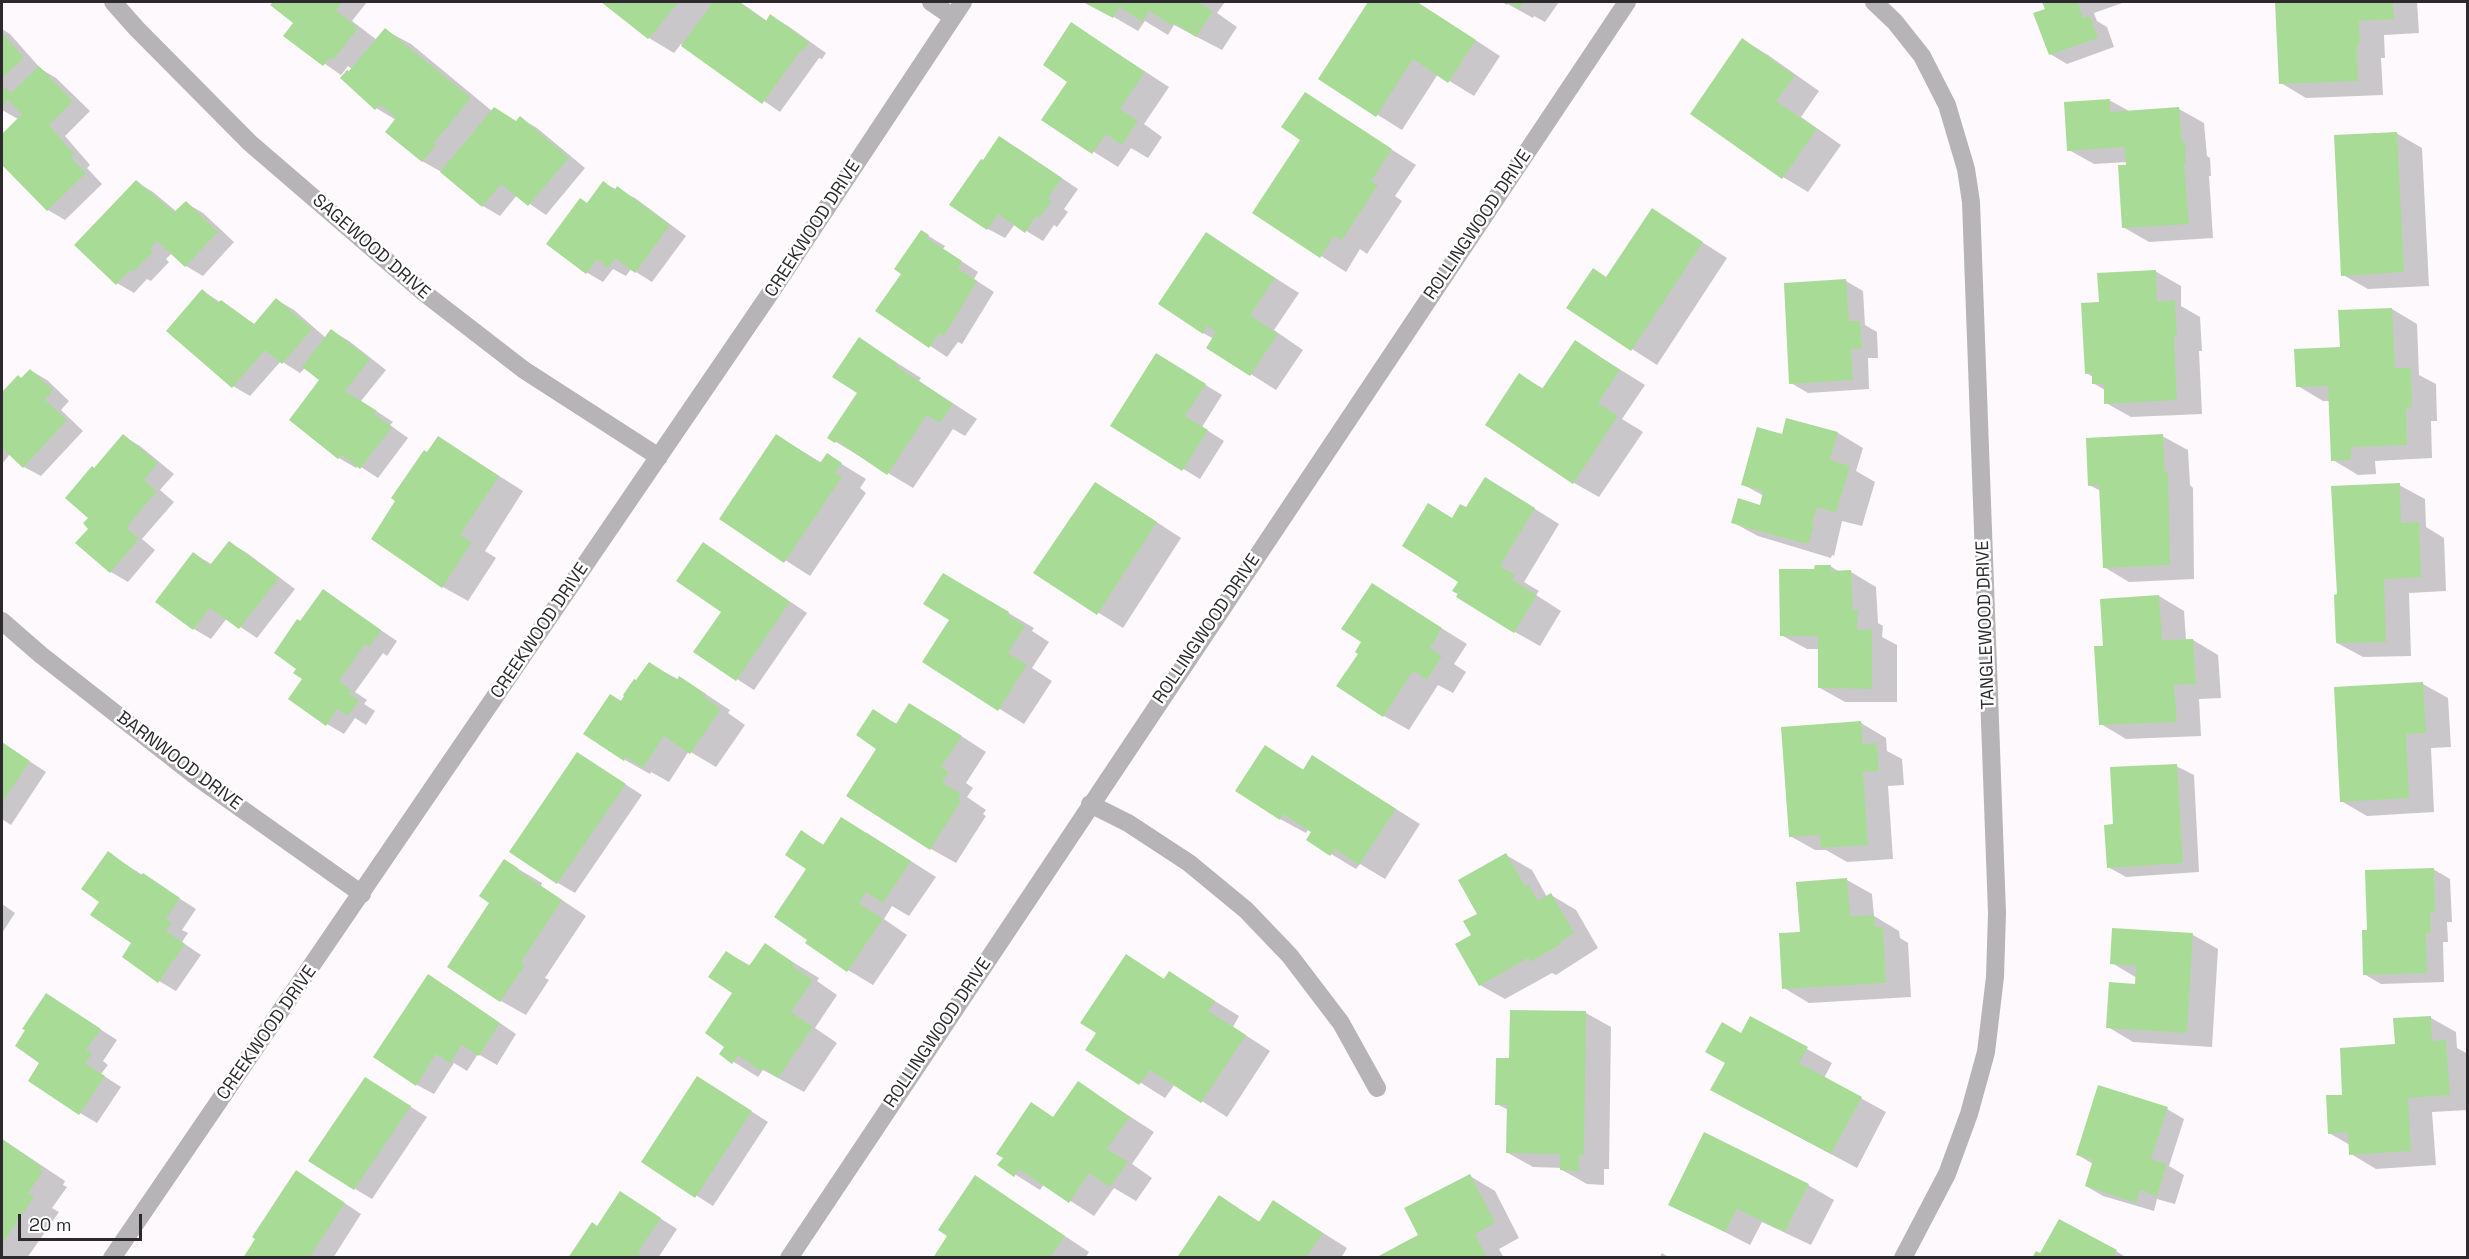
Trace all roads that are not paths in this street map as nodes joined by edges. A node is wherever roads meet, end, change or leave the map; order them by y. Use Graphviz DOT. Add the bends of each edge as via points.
graph roads {
  1 [pos="113,2"];
  2 [pos="931,2"];
  3 [pos="1627,2"];
  4 [pos="1874,2"];
  5 [pos="958,9"];
  6 [pos="658,457"];
  7 [pos="2,621"];
  8 [pos="1090,804"];
  9 [pos="362,894"];
  10 [pos="1377,1088"];
  11 [pos="112,1257"];
  12 [pos="789,1257"];
  13 [pos="1903,1257"];
  1 -- 6 [label="street, SAGEWOOD DRIVE" via="250,143 423,292 524,370"];
  2 -- 5 [label="street"];
  3 -- 8 [label="street, ROLLINGWOOD DRIVE"];
  4 -- 13 [label="street, TANGLEWOOD DRIVE" via="1922,56 1947,105 1966,169 1971,202 1997,913 1995,977 1986,1052 1970,1114 1947,1174"];
  5 -- 6 [label="street, CREEKWOOD DRIVE"];
  6 -- 9 [label="street, CREEKWOOD DRIVE"];
  7 -- 9 [label="street, BARNWOOD DRIVE" via="198,778"];
  8 -- 10 [label="street" via="1128,823 1189,863 1246,910 1290,956 1341,1023"];
  8 -- 12 [label="street, ROLLINGWOOD DRIVE"];
  9 -- 11 [label="street, CREEKWOOD DRIVE"];
}
